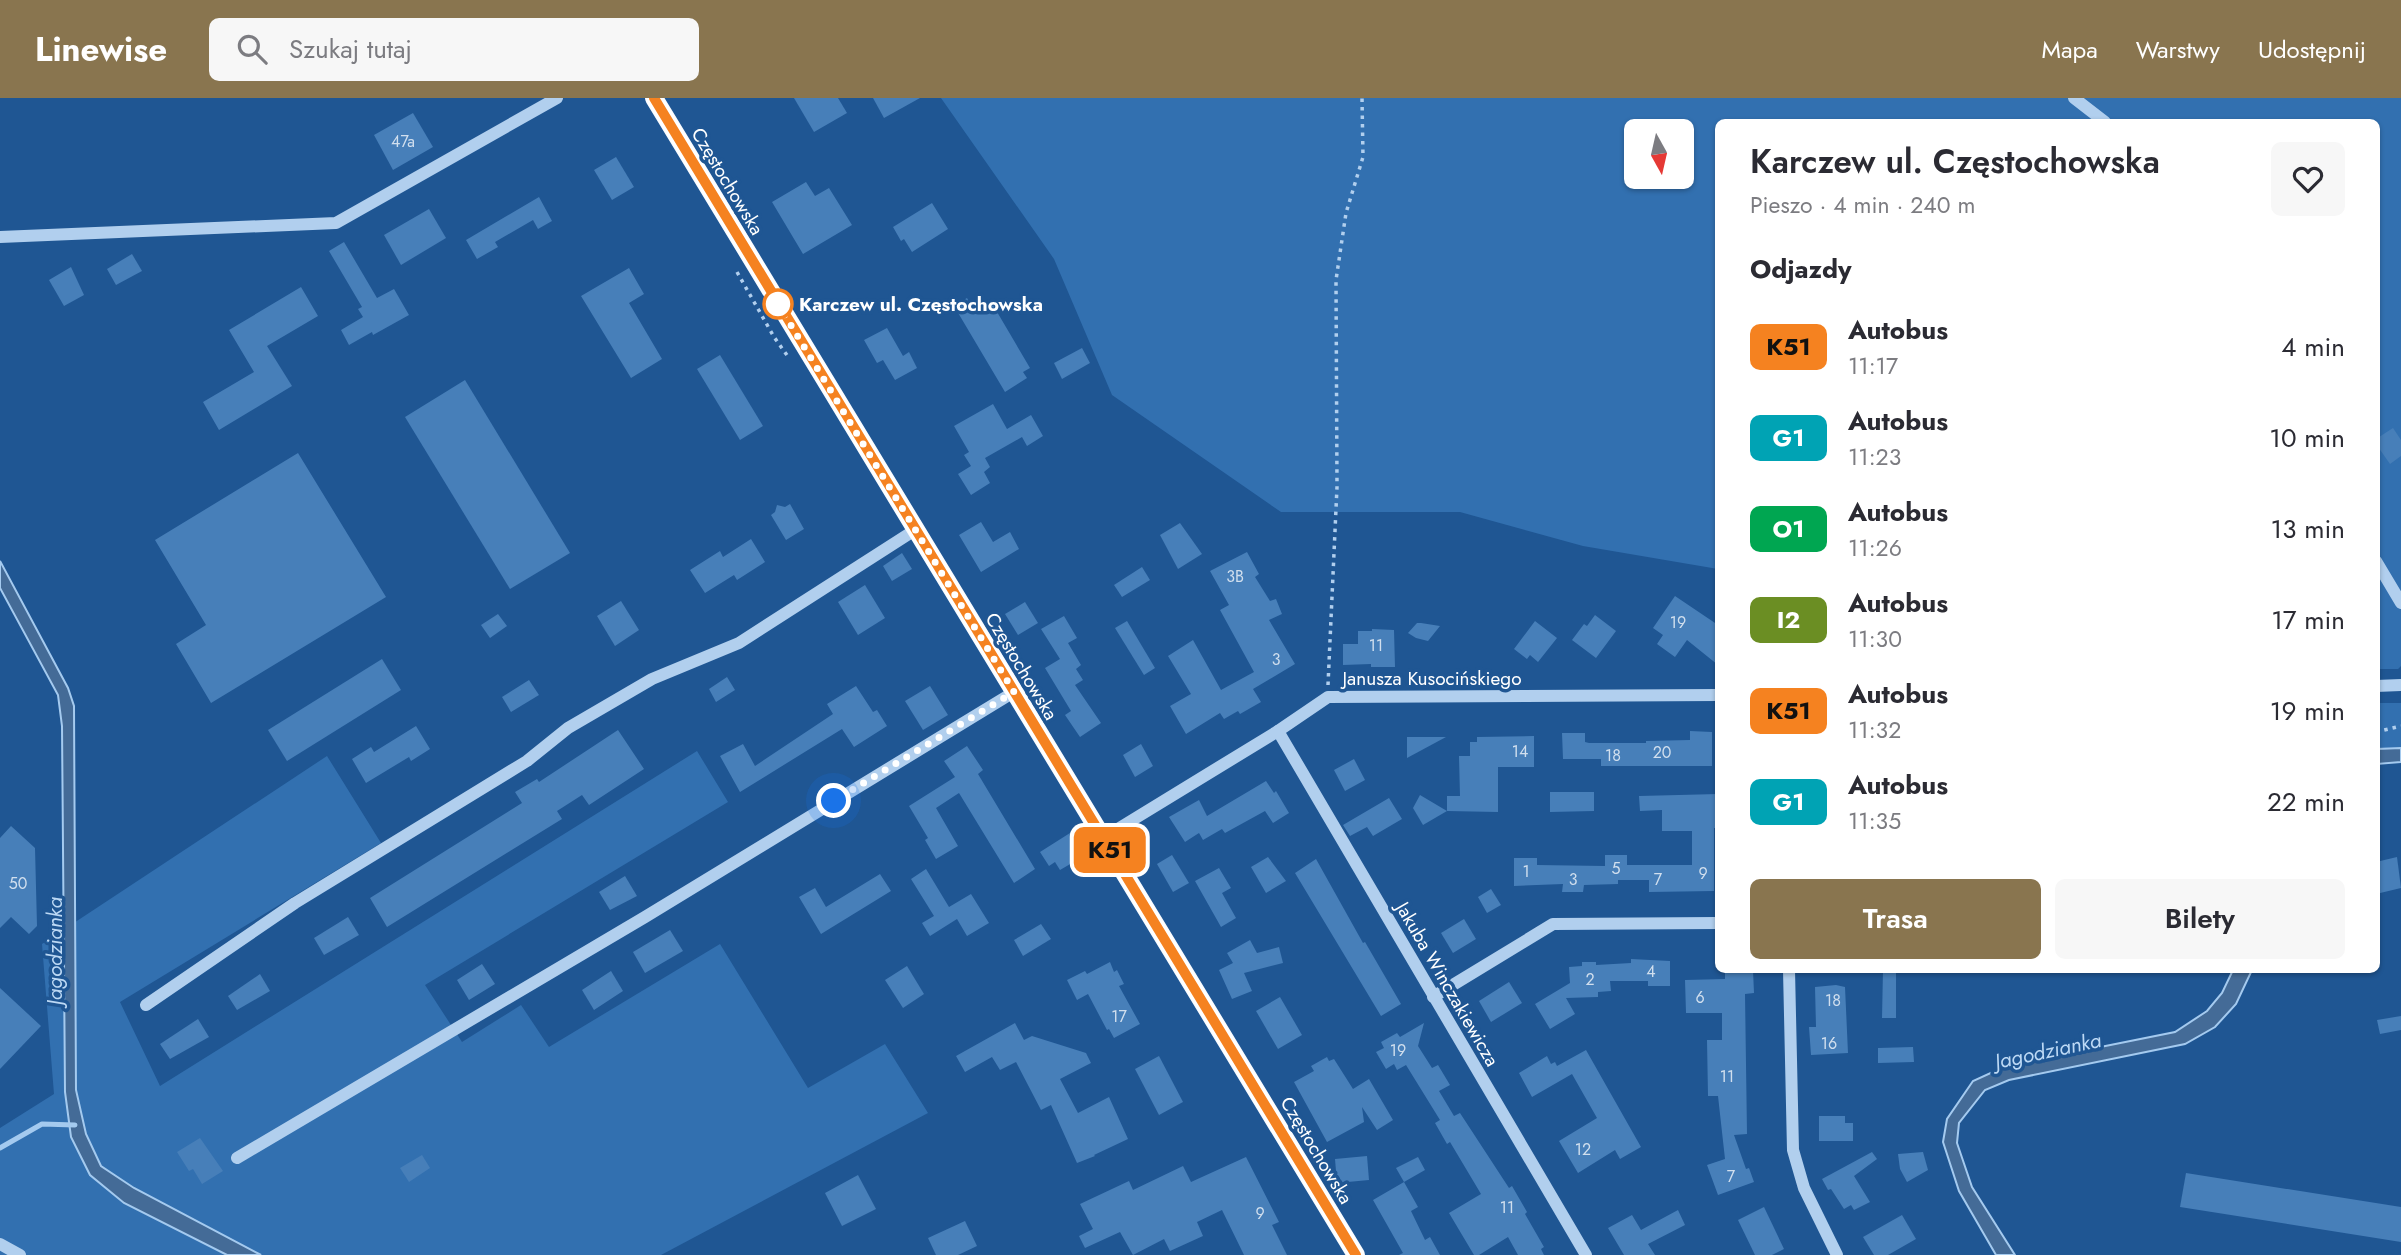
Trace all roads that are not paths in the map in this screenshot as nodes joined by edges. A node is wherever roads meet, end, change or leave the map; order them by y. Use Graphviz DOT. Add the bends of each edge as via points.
graph roads {
  1 [pos="557,98"];
  2 [pos="654,98"];
  3 [pos="2074,98"];
  4 [pos="2101,119"];
  5 [pos="0,236"];
  6 [pos="915,530"];
  7 [pos="2380,568"];
  8 [pos="2401,603"];
  9 [pos="2401,685"];
  10 [pos="2380,687"];
  11 [pos="1014,692"];
  12 [pos="1715,695"];
  13 [pos="1278,731"];
  14 [pos="1103,838"];
  15 [pos="1715,923"];
  16 [pos="1788,973"];
  17 [pos="1433,997"];
  18 [pos="146,1005"];
  19 [pos="237,1158"];
  20 [pos="0,1244"];
  21 [pos="20,1255"];
  22 [pos="1356,1255"];
  23 [pos="1586,1255"];
  24 [pos="1838,1255"];
  1 -- 5 [label="street" via="336,223"];
  2 -- 6 [label="main road, Częstochowska"];
  3 -- 4 [label="street"];
  6 -- 11 [label="main road, Częstochowska"];
  6 -- 18 [label="street" via="739,643 652,679 569,728 527,761 295,903"];
  7 -- 8 [label="street"];
  9 -- 10 [label="street"];
  11 -- 14 [label="main road, Częstochowska"];
  11 -- 19 [label="street"];
  12 -- 13 [label="street, Janusza Kusocińskiego" via="1328,697"];
  13 -- 14 [label="street, Janusza Kusocińskiego"];
  13 -- 17 [label="street, Jakuba Winczakiewicza"];
  14 -- 22 [label="main road, Częstochowska"];
  15 -- 17 [label="street" via="1553,923"];
  16 -- 24 [label="street" via="1793,1150 1804,1188"];
  17 -- 23 [label="street, Jakuba Winczakiewicza"];
  20 -- 21 [label="street"];
}
